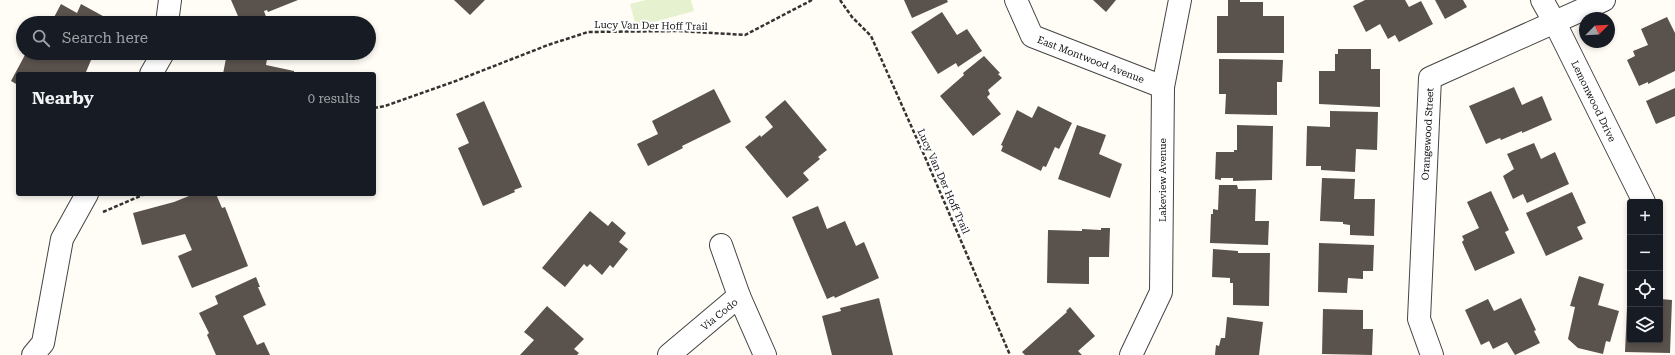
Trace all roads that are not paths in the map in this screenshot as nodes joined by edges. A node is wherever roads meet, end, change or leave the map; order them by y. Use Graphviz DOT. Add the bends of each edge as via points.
graph roads {
  1 [pos="170,0"];
  2 [pos="1016,0"];
  3 [pos="1180,0"];
  4 [pos="1542,0"];
  5 [pos="1604,0"];
  6 [pos="168,16"];
  7 [pos="1555,23"];
  8 [pos="158,60"];
  9 [pos="152,72"];
  10 [pos="1163,87"];
  11 [pos="85,196"];
  12 [pos="1643,199"];
  13 [pos="721,245"];
  14 [pos="739,296"];
  15 [pos="34,355"];
  16 [pos="669,355"];
  17 [pos="764,355"];
  18 [pos="1131,355"];
  19 [pos="1432,355"];
  1 -- 6 [label="street"];
  2 -- 10 [label="street, East Montwood Avenue" via="1032,36"];
  3 -- 10 [label="street, Lakeview Avenue"];
  4 -- 7 [label="street, Lemonwood Drive"];
  5 -- 7 [label="street, Orangewood Street"];
  7 -- 12 [label="street, Lemonwood Drive"];
  7 -- 19 [label="street, Orangewood Street" via="1430,78 1419,319"];
  8 -- 9 [label="street"];
  10 -- 18 [label="street, Lakeview Avenue" via="1161,292"];
  11 -- 15 [label="street" via="62,239 43,343"];
  13 -- 14 [label="street"];
  14 -- 16 [label="street, Via Codo"];
  14 -- 17 [label="street, Via Codo"];
}
